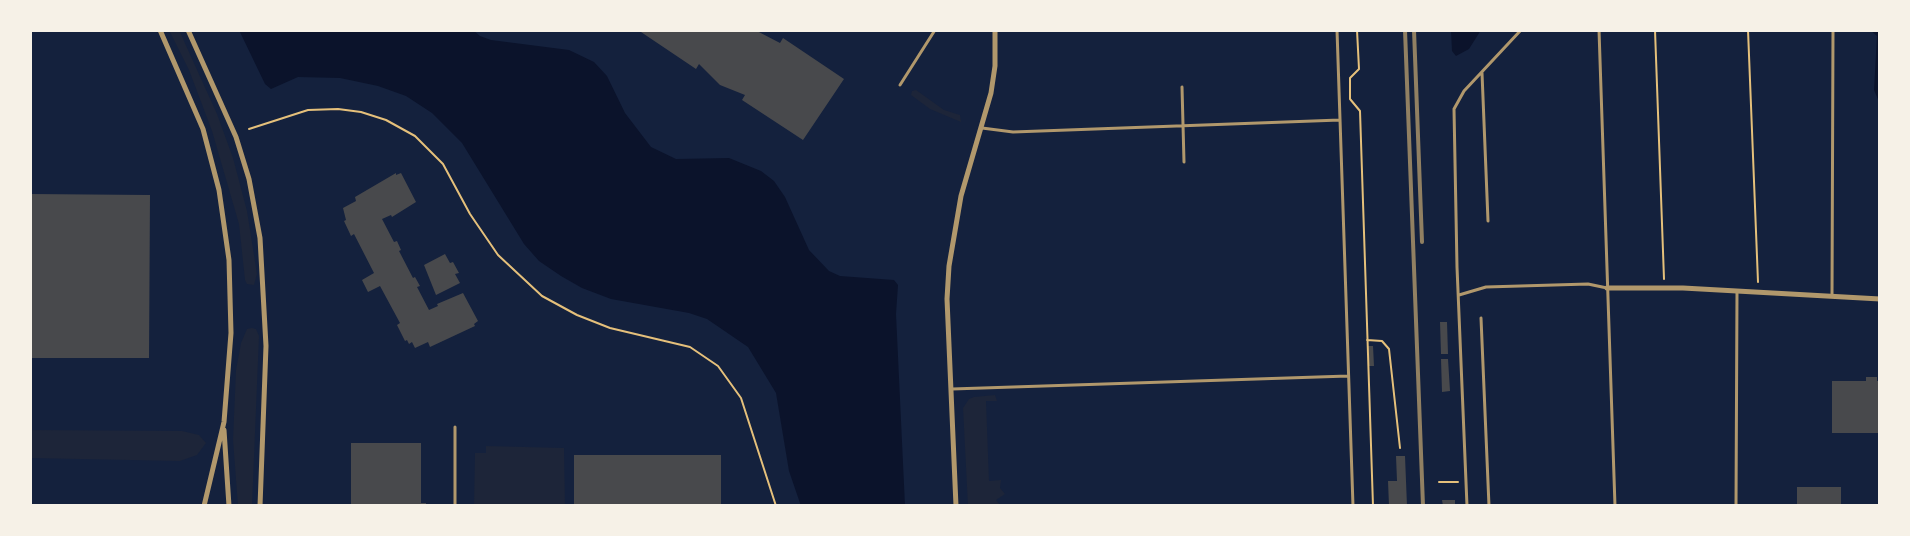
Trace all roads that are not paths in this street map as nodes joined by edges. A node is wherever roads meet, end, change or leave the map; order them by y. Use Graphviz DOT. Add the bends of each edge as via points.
graph roads {
  1 [pos="160,30"];
  2 [pos="188,30"];
  3 [pos="935,30"];
  4 [pos="995,30"];
  5 [pos="1337,30"];
  6 [pos="1521,30"];
  7 [pos="1599,30"];
  8 [pos="1833,30"];
  9 [pos="1482,73"];
  10 [pos="900,85"];
  11 [pos="1182,87"];
  12 [pos="1340,120"];
  13 [pos="1183,125"];
  14 [pos="981,127"];
  15 [pos="1184,162"];
  16 [pos="1488,221"];
  17 [pos="1607,288"];
  18 [pos="1737,292"];
  19 [pos="1459,295"];
  20 [pos="1832,298"];
  21 [pos="1880,299"];
  22 [pos="1481,318"];
  23 [pos="1348,376"];
  24 [pos="952,389"];
  25 [pos="224,422"];
  26 [pos="455,427"];
  27 [pos="204,506"];
  28 [pos="229,506"];
  29 [pos="260,506"];
  30 [pos="455,506"];
  31 [pos="956,506"];
  32 [pos="1353,506"];
  33 [pos="1467,506"];
  34 [pos="1489,506"];
  35 [pos="1614,506"];
  36 [pos="1736,506"];
  1 -- 25 [label="street" via="203,129 225,219 232,310"];
  2 -- 29 [label="street" via="236,137 260,238 266,346"];
  3 -- 10 [label="lane"];
  4 -- 14 [label="street" via="995,66"];
  5 -- 12 [label="lane"];
  6 -- 9 [label="lane"];
  7 -- 17 [label="lane"];
  8 -- 20 [label="lane"];
  9 -- 16 [label="lane"];
  9 -- 19 [label="lane" via="1464,91 1454,109"];
  11 -- 13 [label="lane"];
  12 -- 13 [label="lane"];
  12 -- 23 [label="lane"];
  13 -- 14 [label="lane" via="1013,132"];
  13 -- 15 [label="lane"];
  14 -- 24 [label="street" via="961,196 949,266"];
  17 -- 18 [label="street"];
  17 -- 19 [label="lane" via="1588,284 1486,287"];
  17 -- 35 [label="lane"];
  18 -- 20 [label="street"];
  18 -- 36 [label="lane"];
  19 -- 33 [label="lane"];
  20 -- 21 [label="street"];
  22 -- 34 [label="lane"];
  23 -- 24 [label="lane"];
  23 -- 32 [label="lane"];
  24 -- 31 [label="street"];
  25 -- 27 [label="street"];
  25 -- 28 [label="street"];
  26 -- 30 [label="lane"];
}
